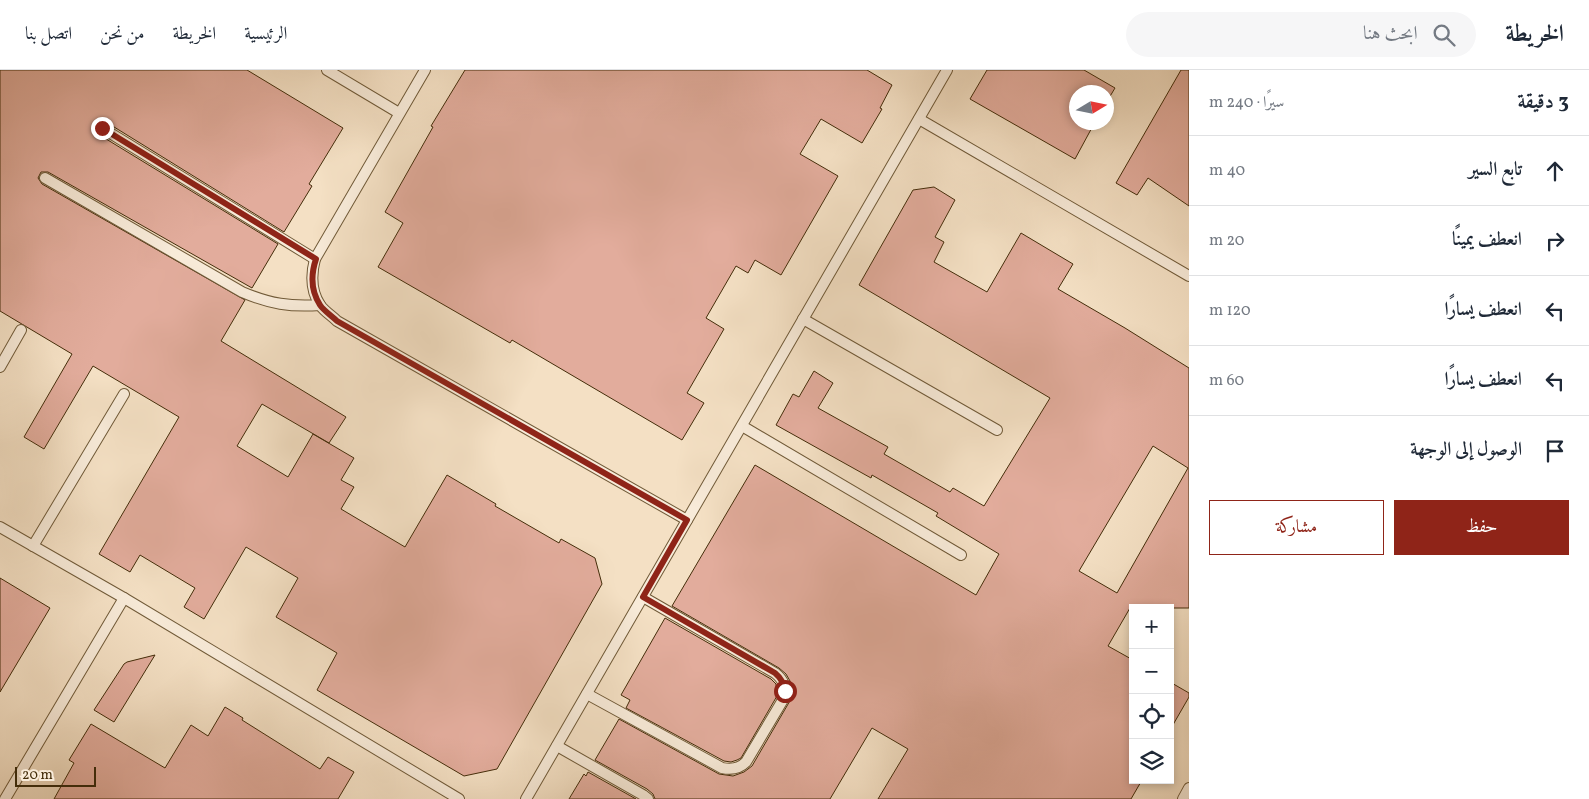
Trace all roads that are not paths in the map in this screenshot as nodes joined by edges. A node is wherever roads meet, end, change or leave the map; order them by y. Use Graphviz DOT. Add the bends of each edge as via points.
graph roads {
  1 [pos="327,70"];
  2 [pos="424,70"];
  3 [pos="947,70"];
  4 [pos="399,113"];
  5 [pos="919,119"];
  6 [pos="102,128"];
  7 [pos="44,178"];
  8 [pos="316,259"];
  9 [pos="1189,276"];
  10 [pos="320,305"];
  11 [pos="803,319"];
  12 [pos="21,330"];
  13 [pos="0,367"];
  14 [pos="124,394"];
  15 [pos="742,426"];
  16 [pos="997,430"];
  17 [pos="687,520"];
  18 [pos="0,527"];
  19 [pos="33,546"];
  20 [pos="961,555"];
  21 [pos="643,597"];
  22 [pos="124,598"];
  23 [pos="587,694"];
  24 [pos="557,746"];
  25 [pos="1189,788"];
  26 [pos="5,799"];
  27 [pos="459,799"];
  28 [pos="526,799"];
  29 [pos="648,799"];
  30 [pos="1183,799"];
  1 -- 4 [label="lane"];
  2 -- 4 [label="lane"];
  3 -- 5 [label="lane"];
  4 -- 8 [label="lane"];
  5 -- 9 [label="lane"];
  5 -- 11 [label="lane"];
  6 -- 8 [label="lane"];
  7 -- 10 [label="lane" via="242,292 280,305"];
  8 -- 10 [label="lane" via="312,270 313,288"];
  10 -- 17 [label="lane" via="337,321"];
  11 -- 15 [label="lane"];
  11 -- 16 [label="lane"];
  12 -- 13 [label="lane"];
  14 -- 19 [label="lane"];
  15 -- 17 [label="lane"];
  15 -- 20 [label="lane"];
  17 -- 21 [label="lane"];
  18 -- 19 [label="lane"];
  19 -- 22 [label="lane"];
  21 -- 23 [label="lane"];
  21 -- 23 [label="lane" via="775,673 784,684 784,698 746,762 727,770"];
  22 -- 26 [label="lane"];
  22 -- 27 [label="lane"];
  23 -- 24 [label="lane"];
  24 -- 28 [label="lane"];
  24 -- 29 [label="lane"];
  25 -- 30 [label="lane"];
}
